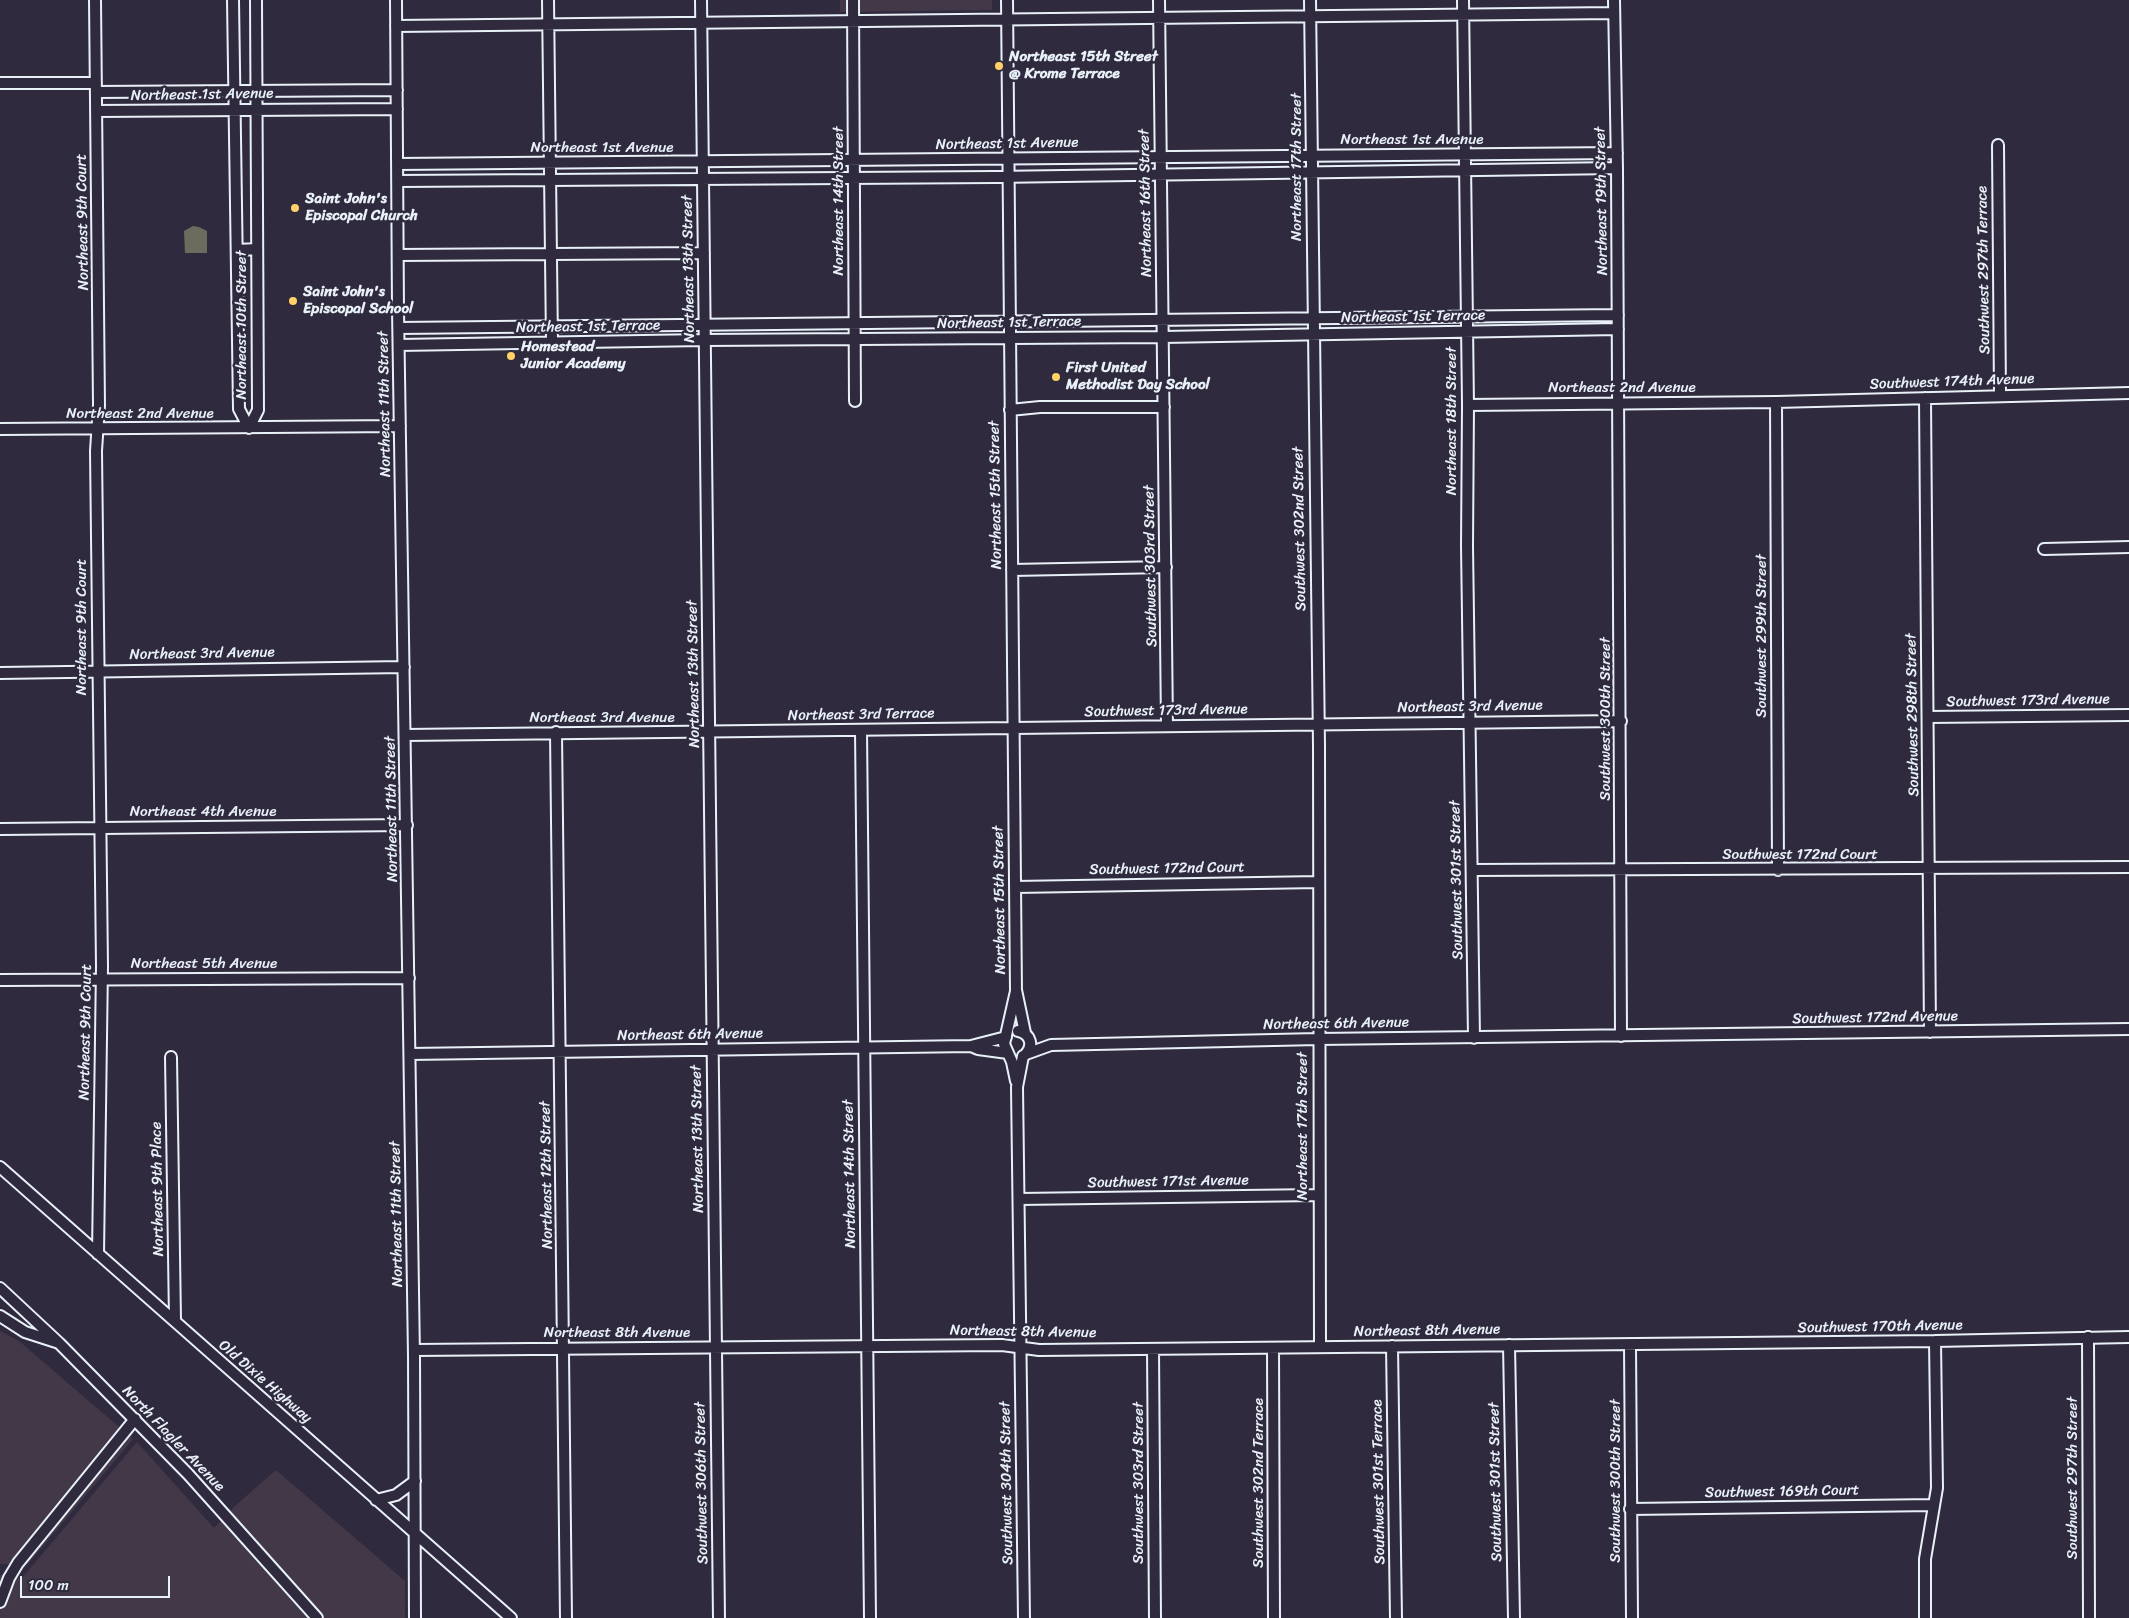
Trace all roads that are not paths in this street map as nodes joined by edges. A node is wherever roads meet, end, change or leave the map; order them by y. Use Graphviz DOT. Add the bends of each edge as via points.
graph roads {
  1 [pos="95,0"];
  2 [pos="233,0"];
  3 [pos="256,0"];
  4 [pos="396,0"];
  5 [pos="548,0"];
  6 [pos="701,0"];
  7 [pos="853,0"];
  8 [pos="1006,0"];
  9 [pos="1159,0"];
  10 [pos="1310,0"];
  11 [pos="1463,0"];
  12 [pos="1614,0"];
  13 [pos="1614,13"];
  14 [pos="1463,15"];
  15 [pos="1310,17"];
  16 [pos="1159,18"];
  17 [pos="1007,20"];
  18 [pos="853,21"];
  19 [pos="701,22"];
  20 [pos="549,24"];
  21 [pos="396,26"];
  22 [pos="0,83"];
  23 [pos="96,87"];
  24 [pos="257,90"];
  25 [pos="397,90"];
  26 [pos="234,91"];
  27 [pos="256,109"];
  28 [pos="397,109"];
  29 [pos="234,110"];
  30 [pos="96,111"];
  31 [pos="1998,145"];
  32 [pos="1617,153"];
  33 [pos="1464,155"];
  34 [pos="1312,156"];
  35 [pos="1161,158"];
  36 [pos="854,160"];
  37 [pos="1008,160"];
  38 [pos="703,162"];
  39 [pos="398,164"];
  40 [pos="551,164"];
  41 [pos="1617,168"];
  42 [pos="1464,170"];
  43 [pos="1312,172"];
  44 [pos="1161,174"];
  45 [pos="1008,176"];
  46 [pos="854,177"];
  47 [pos="703,178"];
  48 [pos="398,181"];
  49 [pos="551,181"];
  50 [pos="257,249"];
  51 [pos="237,250"];
  52 [pos="552,253"];
  53 [pos="704,253"];
  54 [pos="398,255"];
  55 [pos="1618,315"];
  56 [pos="1466,317"];
  57 [pos="1313,318"];
  58 [pos="1163,321"];
  59 [pos="1010,322"];
  60 [pos="855,323"];
  61 [pos="704,325"];
  62 [pos="552,326"];
  63 [pos="400,328"];
  64 [pos="1618,329"];
  65 [pos="1467,331"];
  66 [pos="1313,334"];
  67 [pos="1163,337"];
  68 [pos="1010,338"];
  69 [pos="704,340"];
  70 [pos="856,340"];
  71 [pos="552,343"];
  72 [pos="399,345"];
  73 [pos="2129,392"];
  74 [pos="2000,395"];
  75 [pos="1925,398"];
  76 [pos="856,401"];
  77 [pos="1618,402"];
  78 [pos="1776,402"];
  79 [pos="1468,404"];
  80 [pos="1164,407"];
  81 [pos="1010,410"];
  82 [pos="400,426"];
  83 [pos="249,428"];
  84 [pos="0,429"];
  85 [pos="97,429"];
  86 [pos="2129,547"];
  87 [pos="2044,549"];
  88 [pos="1166,567"];
  89 [pos="1012,570"];
  90 [pos="404,667"];
  91 [pos="98,671"];
  92 [pos="0,672"];
  93 [pos="2129,714"];
  94 [pos="1928,717"];
  95 [pos="1470,721"];
  96 [pos="1621,721"];
  97 [pos="1318,724"];
  98 [pos="1167,726"];
  99 [pos="1013,728"];
  100 [pos="861,730"];
  101 [pos="556,732"];
  102 [pos="709,732"];
  103 [pos="405,735"];
  104 [pos="407,825"];
  105 [pos="101,828"];
  106 [pos="0,829"];
  107 [pos="2129,866"];
  108 [pos="1929,869"];
  109 [pos="1472,870"];
  110 [pos="1778,870"];
  111 [pos="1620,871"];
  112 [pos="1319,882"];
  113 [pos="1015,886"];
  114 [pos="409,978"];
  115 [pos="101,979"];
  116 [pos="0,980"];
  117 [pos="1016,990"];
  118 [pos="2129,1029"];
  119 [pos="1930,1032"];
  120 [pos="1027,1035"];
  121 [pos="1621,1036"];
  122 [pos="1007,1037"];
  123 [pos="1474,1038"];
  124 [pos="1318,1039"];
  125 [pos="1051,1045"];
  126 [pos="971,1046"];
  127 [pos="864,1047"];
  128 [pos="712,1050"];
  129 [pos="560,1052"];
  130 [pos="1008,1053"];
  131 [pos="410,1054"];
  132 [pos="1025,1055"];
  133 [pos="172,1056"];
  134 [pos="1018,1087"];
  135 [pos="0,1167"];
  136 [pos="1318,1195"];
  137 [pos="1019,1200"];
  138 [pos="98,1254"];
  139 [pos="0,1288"];
  140 [pos="0,1316"];
  141 [pos="175,1320"];
  142 [pos="2129,1336"];
  143 [pos="2088,1337"];
  144 [pos="1935,1341"];
  145 [pos="59,1343"];
  146 [pos="1630,1344"];
  147 [pos="1509,1345"];
  148 [pos="867,1346"];
  149 [pos="1392,1346"];
  150 [pos="715,1347"];
  151 [pos="1020,1347"];
  152 [pos="1320,1347"];
  153 [pos="1273,1348"];
  154 [pos="564,1349"];
  155 [pos="1153,1349"];
  156 [pos="414,1350"];
  157 [pos="135,1419"];
  158 [pos="415,1481"];
  159 [pos="376,1500"];
  160 [pos="1934,1505"];
  161 [pos="1630,1509"];
  162 [pos="415,1533"];
  163 [pos="0,1602"];
  164 [pos="318,1618"];
  165 [pos="415,1618"];
  166 [pos="511,1618"];
  167 [pos="566,1618"];
  168 [pos="719,1618"];
  169 [pos="870,1618"];
  170 [pos="1024,1618"];
  171 [pos="1154,1618"];
  172 [pos="1274,1618"];
  173 [pos="1396,1618"];
  174 [pos="1514,1618"];
  175 [pos="1632,1618"];
  176 [pos="1925,1618"];
  177 [pos="2088,1618"];
  1 -- 23 [label="street, Northeast 9th Court"];
  2 -- 26 [label="street, Northeast 10th Street"];
  3 -- 24 [label="street, Northeast 10th Street"];
  4 -- 21 [label="street, Northeast 11th Street"];
  5 -- 20 [label="street"];
  6 -- 19 [label="street, Northeast 13th Street"];
  7 -- 18 [label="street, Northeast 14th Street"];
  8 -- 17 [label="street, Northeast 15th Street"];
  9 -- 16 [label="street, Northeast 16th Street"];
  10 -- 15 [label="street, Northeast 17th Street"];
  11 -- 14 [label="street, Northeast 18th Street"];
  12 -- 13 [label="street, Northeast 19th Street"];
  13 -- 14 [label="street"];
  13 -- 32 [label="street, Northeast 19th Street"];
  14 -- 15 [label="street"];
  14 -- 33 [label="street, Northeast 18th Street"];
  15 -- 16 [label="street"];
  15 -- 34 [label="street, Northeast 17th Street"];
  16 -- 17 [label="street"];
  16 -- 35 [label="street, Northeast 16th Street"];
  17 -- 18 [label="street"];
  17 -- 37 [label="street, Northeast 15th Street"];
  18 -- 19 [label="street"];
  18 -- 36 [label="street, Northeast 14th Street"];
  19 -- 20 [label="street"];
  19 -- 38 [label="street, Northeast 13th Street"];
  20 -- 21 [label="street"];
  20 -- 40 [label="street"];
  21 -- 25 [label="street, Northeast 11th Street"];
  22 -- 23 [label="street, Northeast 1st Avenue"];
  23 -- 26 [label="street, Northeast 1st Avenue"];
  23 -- 30 [label="street, Northeast 9th Court"];
  24 -- 25 [label="street, Northeast 1st Avenue"];
  24 -- 26 [label="street, Northeast 1st Avenue"];
  24 -- 27 [label="street, Northeast 10th Street"];
  25 -- 28 [label="street, Northeast 11th Street"];
  26 -- 29 [label="street, Northeast 10th Street"];
  27 -- 28 [label="street, Northeast 1st Avenue"];
  27 -- 29 [label="street, Northeast 1st Avenue"];
  27 -- 50 [label="street, Northeast 10th Street"];
  28 -- 39 [label="street, Northeast 11th Street"];
  29 -- 30 [label="street, Northeast 1st Avenue"];
  29 -- 51 [label="street, Northeast 10th Street"];
  30 -- 85 [label="street, Northeast 9th Court"];
  31 -- 74 [label="street, Southwest 297th Terrace"];
  32 -- 33 [label="street, Northeast 1st Avenue"];
  32 -- 41 [label="street, Northeast 19th Street"];
  33 -- 34 [label="street, Northeast 1st Avenue"];
  33 -- 42 [label="street, Northeast 18th Street"];
  34 -- 35 [label="street, Northeast 1st Avenue"];
  34 -- 43 [label="street, Northeast 17th Street"];
  35 -- 37 [label="street, Northeast 1st Avenue"];
  35 -- 44 [label="street, Northeast 16th Street"];
  36 -- 37 [label="street, Northeast 1st Avenue"];
  36 -- 38 [label="street, Northeast 1st Avenue"];
  36 -- 46 [label="street, Northeast 14th Street"];
  37 -- 45 [label="street, Northeast 15th Street"];
  38 -- 40 [label="street, Northeast 1st Avenue"];
  38 -- 47 [label="street, Northeast 13th Street"];
  39 -- 40 [label="street, Northeast 1st Avenue"];
  39 -- 48 [label="street, Northeast 11th Street"];
  40 -- 49 [label="street"];
  41 -- 42 [label="street, Northeast 1st Avenue"];
  41 -- 55 [label="street, Northeast 19th Street"];
  42 -- 43 [label="street, Northeast 1st Avenue"];
  42 -- 56 [label="street, Northeast 18th Street"];
  43 -- 44 [label="street, Northeast 1st Avenue"];
  43 -- 57 [label="street, Northeast 17th Street"];
  44 -- 45 [label="street, Northeast 1st Avenue"];
  44 -- 58 [label="street, Northeast 16th Street"];
  45 -- 46 [label="street, Northeast 1st Avenue"];
  45 -- 59 [label="street, Northeast 15th Street"];
  46 -- 47 [label="street, Northeast 1st Avenue"];
  46 -- 60 [label="street, Northeast 14th Street"];
  47 -- 49 [label="street, Northeast 1st Avenue"];
  47 -- 53 [label="street, Northeast 13th Street"];
  48 -- 49 [label="street, Northeast 1st Avenue"];
  48 -- 54 [label="street, Northeast 11th Street"];
  49 -- 52 [label="street"];
  50 -- 51 [label="street"];
  50 -- 83 [label="street, Northeast 10th Street" via="258,410"];
  51 -- 83 [label="street, Northeast 10th Street" via="238,410"];
  52 -- 53 [label="street"];
  52 -- 54 [label="street"];
  52 -- 62 [label="street"];
  53 -- 61 [label="street, Northeast 13th Street"];
  54 -- 63 [label="street, Northeast 11th Street"];
  55 -- 56 [label="street, Northeast 1st Terrace"];
  55 -- 64 [label="street, Northeast 19th Street"];
  56 -- 57 [label="street, Northeast 1st Terrace"];
  56 -- 65 [label="street, Northeast 18th Street"];
  57 -- 58 [label="street, Northeast 1st Terrace"];
  57 -- 66 [label="street, Northeast 17th Street"];
  58 -- 59 [label="street, Northeast 1st Terrace"];
  58 -- 67 [label="street, Northeast 16th Street"];
  59 -- 60 [label="street, Northeast 1st Terrace"];
  59 -- 68 [label="street, Northeast 15th Street"];
  60 -- 61 [label="street, Northeast 1st Terrace"];
  60 -- 70 [label="street, Northeast 14th Street"];
  61 -- 62 [label="street, Northeast 1st Terrace"];
  61 -- 69 [label="street, Northeast 13th Street"];
  62 -- 63 [label="street, Northeast 1st Terrace"];
  62 -- 71 [label="street"];
  63 -- 72 [label="street, Northeast 11th Street"];
  64 -- 65 [label="street, Northeast 1st Terrace"];
  64 -- 77 [label="street, Northeast 19th Street"];
  65 -- 66 [label="street, Northeast 1st Terrace"];
  65 -- 79 [label="street, Northeast 18th Street"];
  66 -- 67 [label="street, Northeast 1st Terrace"];
  66 -- 97 [label="street, Southwest 302nd Street"];
  67 -- 68 [label="street, Northeast 1st Terrace"];
  67 -- 80 [label="street, Northeast 16th Street"];
  68 -- 70 [label="street, Northeast 1st Terrace"];
  68 -- 81 [label="street, Northeast 15th Street"];
  69 -- 70 [label="street, Northeast 1st Terrace"];
  69 -- 71 [label="street, Northeast 1st Terrace"];
  69 -- 102 [label="street, Northeast 13th Street"];
  70 -- 76 [label="street, Northeast 14th Street"];
  71 -- 72 [label="street, Northeast 1st Terrace"];
  72 -- 82 [label="street, Northeast 11th Street"];
  73 -- 74 [label="street, Southwest 174th Avenue"];
  74 -- 75 [label="street, Southwest 174th Avenue"];
  75 -- 78 [label="street, Southwest 174th Avenue"];
  75 -- 94 [label="street, Southwest 298th Street"];
  77 -- 78 [label="street, Northeast 2nd Avenue"];
  77 -- 79 [label="street, Northeast 2nd Avenue"];
  77 -- 96 [label="street, Southwest 300th Street"];
  78 -- 110 [label="street, Southwest 299th Street"];
  79 -- 95 [label="street, Northeast 18th Street"];
  80 -- 81 [label="street"];
  80 -- 88 [label="street, Southwest 303rd Street"];
  81 -- 89 [label="street, Northeast 15th Street"];
  82 -- 83 [label="street, Northeast 2nd Avenue"];
  82 -- 90 [label="street, Northeast 11th Street"];
  83 -- 85 [label="street, Northeast 2nd Avenue"];
  84 -- 85 [label="street, Northeast 2nd Avenue"];
  85 -- 91 [label="street, Northeast 9th Court"];
  86 -- 87 [label="street"];
  88 -- 89 [label="street"];
  88 -- 98 [label="street, Southwest 303rd Street"];
  89 -- 99 [label="street, Northeast 15th Street"];
  90 -- 91 [label="street, Northeast 3rd Avenue"];
  90 -- 103 [label="street, Northeast 11th Street"];
  91 -- 92 [label="street, Northeast 3rd Avenue"];
  91 -- 105 [label="street, Northeast 9th Court"];
  93 -- 94 [label="street, Southwest 173rd Avenue"];
  94 -- 108 [label="street, Southwest 298th Street"];
  95 -- 96 [label="street, Northeast 3rd Avenue"];
  95 -- 97 [label="street, Northeast 3rd Avenue"];
  95 -- 109 [label="street, Southwest 301st Street"];
  96 -- 111 [label="street, Southwest 300th Street"];
  97 -- 98 [label="street, Southwest 173rd Avenue"];
  97 -- 112 [label="street, Northeast 17th Street"];
  98 -- 99 [label="street, Southwest 173rd Avenue"];
  99 -- 100 [label="street, Northeast 3rd Terrace"];
  99 -- 113 [label="street, Northeast 15th Street"];
  100 -- 102 [label="street, Northeast 3rd Terrace"];
  100 -- 127 [label="street, Northeast 14th Street"];
  101 -- 102 [label="street, Northeast 3rd Avenue"];
  101 -- 103 [label="street, Northeast 3rd Avenue"];
  101 -- 129 [label="street, Northeast 12th Street"];
  102 -- 128 [label="street, Northeast 13th Street"];
  103 -- 104 [label="street, Northeast 11th Street"];
  104 -- 105 [label="street, Northeast 4th Avenue"];
  104 -- 114 [label="street, Northeast 11th Street"];
  105 -- 106 [label="street, Northeast 4th Avenue"];
  105 -- 115 [label="street, Northeast 9th Court"];
  107 -- 108 [label="street, Southwest 172nd Court"];
  108 -- 110 [label="street, Southwest 172nd Court"];
  108 -- 119 [label="street, Southwest 298th Street"];
  109 -- 111 [label="street, Southwest 172nd Court"];
  109 -- 123 [label="street, Southwest 301st Street"];
  110 -- 111 [label="street, Southwest 172nd Court"];
  111 -- 121 [label="street, Southwest 300th Street"];
  112 -- 113 [label="street, Southwest 172nd Court"];
  112 -- 124 [label="street, Northeast 17th Street"];
  113 -- 117 [label="street, Northeast 15th Street"];
  114 -- 115 [label="street, Northeast 5th Avenue"];
  114 -- 131 [label="street, Northeast 11th Street"];
  115 -- 116 [label="street, Northeast 5th Avenue"];
  115 -- 138 [label="street, Northeast 9th Court"];
  117 -- 120 [label="street, Northeast 15th Street"];
  117 -- 122 [label="street, Northeast 15th Street"];
  118 -- 119 [label="street, Southwest 172nd Avenue"];
  119 -- 121 [label="street, Southwest 172nd Avenue"];
  120 -- 122 [label="street" via="1017,1031"];
  120 -- 125 [label="street, Northeast 6th Avenue"];
  120 -- 132 [label="street" via="1031,1044"];
  121 -- 123 [label="street, Northeast 6th Avenue"];
  122 -- 126 [label="street, Northeast 6th Avenue"];
  122 -- 130 [label="street" via="1004,1044"];
  123 -- 124 [label="street, Northeast 6th Avenue"];
  124 -- 125 [label="street, Northeast 6th Avenue"];
  124 -- 136 [label="street, Northeast 17th Street"];
  125 -- 132 [label="street, Northeast 6th Avenue"];
  126 -- 127 [label="street, Northeast 6th Avenue"];
  126 -- 130 [label="street, Northeast 6th Avenue"];
  127 -- 128 [label="street, Northeast 6th Avenue"];
  127 -- 148 [label="street, Northeast 14th Street"];
  128 -- 129 [label="street, Northeast 6th Avenue"];
  128 -- 150 [label="street, Northeast 13th Street"];
  129 -- 131 [label="street, Northeast 6th Avenue"];
  129 -- 154 [label="street, Northeast 12th Street"];
  130 -- 132 [label="street" via="1017,1057"];
  130 -- 134 [label="street"];
  131 -- 156 [label="street, Northeast 11th Street"];
  132 -- 134 [label="street"];
  133 -- 141 [label="street, Northeast 9th Place"];
  134 -- 137 [label="street"];
  135 -- 138 [label="street, Old Dixie Highway"];
  136 -- 137 [label="street, Southwest 171st Avenue"];
  136 -- 152 [label="street, Northeast 17th Street"];
  137 -- 151 [label="street"];
  138 -- 141 [label="street, Old Dixie Highway"];
  139 -- 145 [label="street, North Flagler Avenue"];
  140 -- 145 [label="street" via="24,1332"];
  141 -- 159 [label="street, Old Dixie Highway"];
  142 -- 143 [label="street, Southwest 170th Avenue"];
  143 -- 144 [label="street, Southwest 170th Avenue"];
  143 -- 177 [label="street, Southwest 297th Street"];
  144 -- 146 [label="street, Southwest 170th Avenue"];
  144 -- 160 [label="street"];
  145 -- 157 [label="street, North Flagler Avenue"];
  146 -- 147 [label="street, Northeast 8th Avenue"];
  146 -- 161 [label="street, Southwest 300th Street"];
  147 -- 149 [label="street, Northeast 8th Avenue"];
  147 -- 174 [label="street, Southwest 301st Street"];
  148 -- 150 [label="street, Northeast 8th Avenue"];
  148 -- 151 [label="street, Northeast 8th Avenue"];
  148 -- 169 [label="street, Northeast 14th Street"];
  149 -- 152 [label="street, Northeast 8th Avenue"];
  149 -- 173 [label="street, Southwest 301st Terrace"];
  150 -- 154 [label="street, Northeast 8th Avenue"];
  150 -- 168 [label="street, Southwest 306th Street"];
  151 -- 155 [label="street, Northeast 8th Avenue" via="1039,1350"];
  151 -- 170 [label="street, Southwest 304th Street"];
  152 -- 153 [label="street, Northeast 8th Avenue"];
  153 -- 155 [label="street, Northeast 8th Avenue"];
  153 -- 172 [label="street, Southwest 302nd Terrace"];
  154 -- 156 [label="street, Northeast 8th Avenue"];
  154 -- 167 [label="street, Northeast 12th Street"];
  155 -- 171 [label="street, Southwest 303rd Street"];
  156 -- 158 [label="street, Northeast 11th Street"];
  157 -- 163 [label="street" via="18,1563"];
  157 -- 164 [label="street, North Flagler Avenue"];
  158 -- 159 [label="street" via="396,1494"];
  158 -- 162 [label="street, Northeast 11th Street"];
  159 -- 162 [label="street, Old Dixie Highway"];
  160 -- 161 [label="street, Southwest 169th Court"];
  160 -- 176 [label="street" via="1925,1559"];
  161 -- 175 [label="street, Southwest 300th Street"];
  162 -- 165 [label="street, Northeast 11th Street"];
  162 -- 166 [label="street, Old Dixie Highway"];
}
